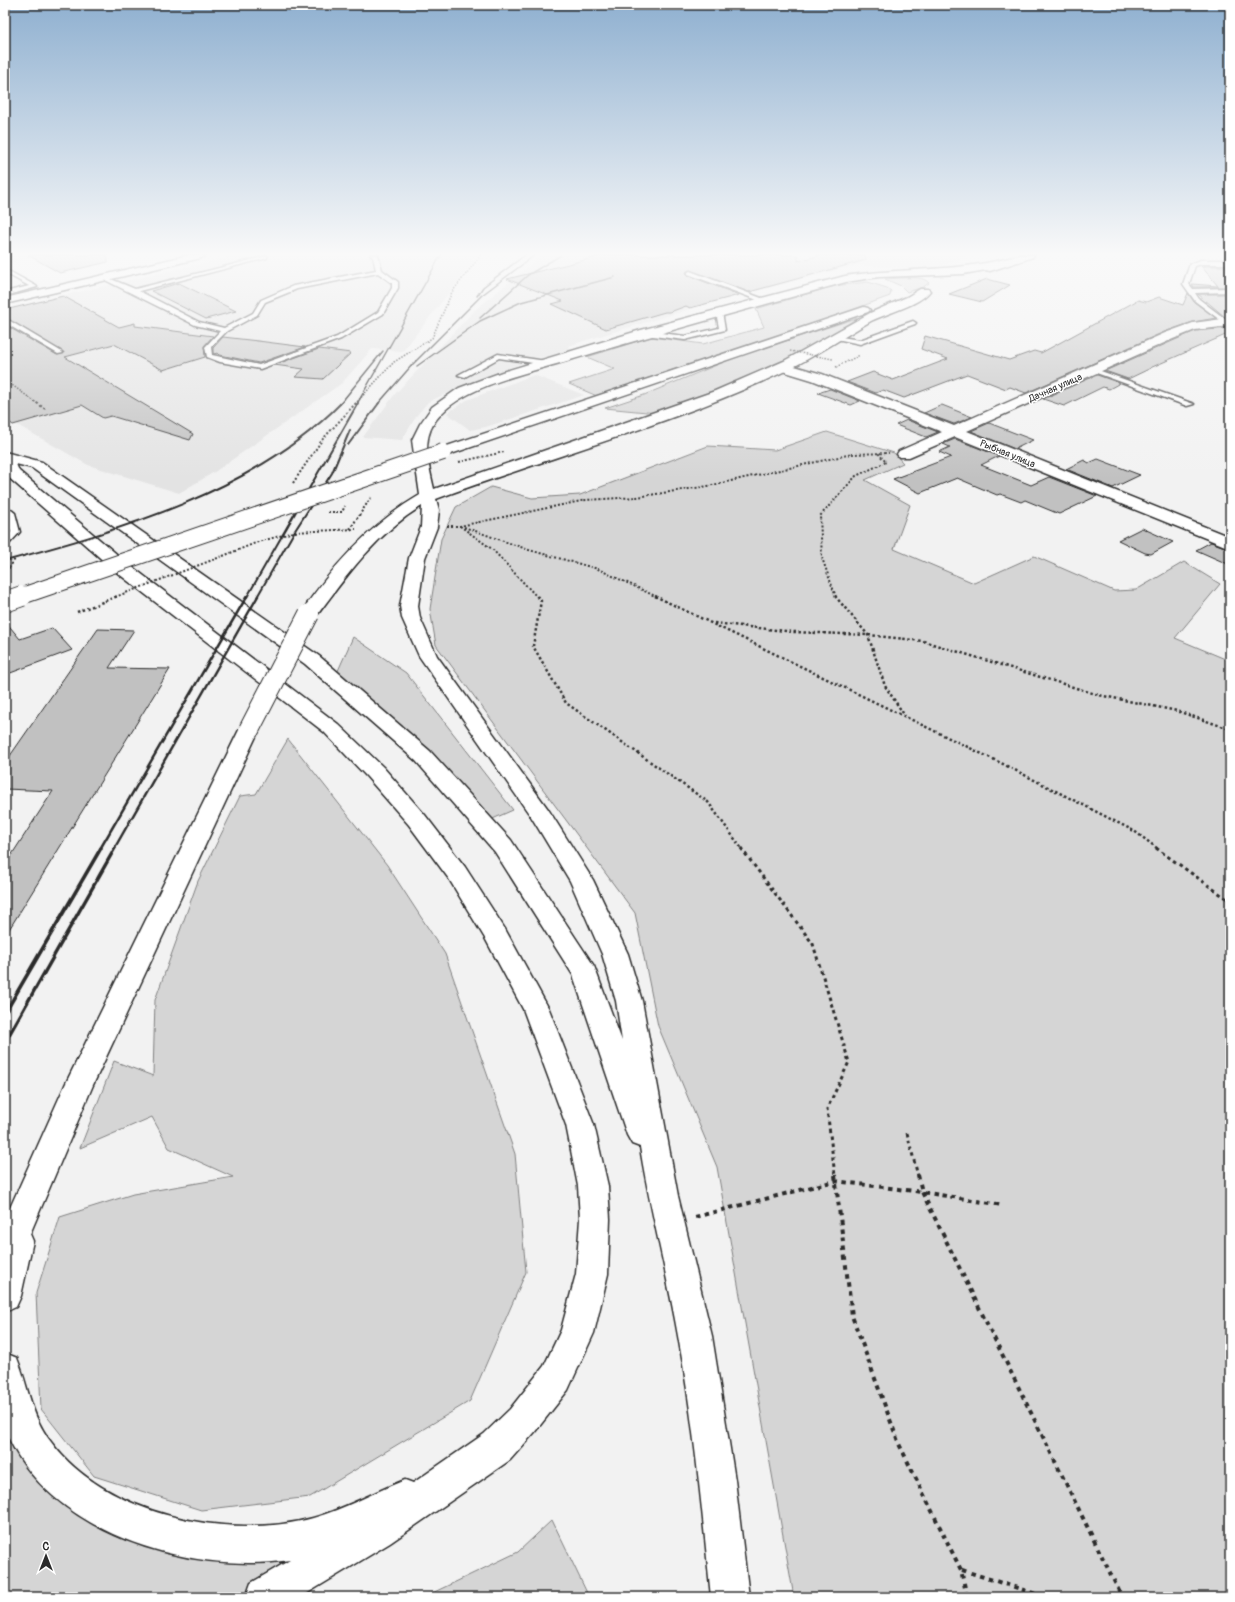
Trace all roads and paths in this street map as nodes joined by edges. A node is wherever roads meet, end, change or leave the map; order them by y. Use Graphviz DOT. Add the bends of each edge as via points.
graph roads {
  1 [pos="21,330"];
  2 [pos="225,330"];
  3 [pos="353,330"];
  4 [pos="436,330"];
  5 [pos="656,330"];
  6 [pos="720,330"];
  7 [pos="804,330"];
  8 [pos="849,330"];
  9 [pos="894,330"];
  10 [pos="1187,330"];
  11 [pos="645,333"];
  12 [pos="835,338"];
  13 [pos="790,351"];
  14 [pos="60,354"];
  15 [pos="854,354"];
  16 [pos="833,359"];
  17 [pos="546,363"];
  18 [pos="784,367"];
  19 [pos="1093,370"];
  20 [pos="462,375"];
  21 [pos="818,377"];
  22 [pos="5,380"];
  23 [pos="1190,404"];
  24 [pos="45,409"];
  25 [pos="956,432"];
  26 [pos="877,452"];
  27 [pos="904,454"];
  28 [pos="289,489"];
  29 [pos="427,496"];
  30 [pos="5,508"];
  31 [pos="460,526"];
  32 [pos="319,531"];
  33 [pos="262,536"];
  34 [pos="258,542"];
  35 [pos="5,543"];
  36 [pos="1230,543"];
  37 [pos="16,559"];
  38 [pos="121,568"];
  39 [pos="5,569"];
  40 [pos="5,602"];
  41 [pos="5,610"];
  42 [pos="77,612"];
  43 [pos="711,622"];
  44 [pos="868,635"];
  45 [pos="905,716"];
  46 [pos="1230,729"];
  47 [pos="1230,901"];
  48 [pos="906,1133"];
  49 [pos="835,1181"];
  50 [pos="922,1192"];
  51 [pos="1002,1205"];
  52 [pos="26,1206"];
  53 [pos="667,1210"];
  54 [pos="5,1255"];
  55 [pos="5,1296"];
  56 [pos="5,1370"];
  57 [pos="457,1474"];
  58 [pos="961,1570"];
  59 [pos="265,1597"];
  60 [pos="730,1597"];
  61 [pos="967,1597"];
  62 [pos="1045,1597"];
  63 [pos="1122,1597"];
  1 -- 14 [label="lane"];
  2 -- 3 [label="lane" via="208,347 209,356 260,367 339,338"];
  4 -- 28 [label="path" via="432,338 394,362 322,440"];
  5 -- 11 [label="main road"];
  6 -- 11 [label="lane" via="684,338"];
  7 -- 40 [label="main road, bridge"];
  8 -- 12 [label="main road"];
  9 -- 12 [label="lane" via="860,342"];
  10 -- 19 [label="main road, Дачная улица"];
  11 -- 17 [label="main road"];
  12 -- 18 [label="main road"];
  13 -- 16 [label="path, bridge"];
  15 -- 21 [label="path" via="861,354"];
  17 -- 20 [label="lane" via="498,356"];
  17 -- 29 [label="main road" via="464,391 437,410 419,440"];
  18 -- 21 [label="main road, Рыбная улица"];
  18 -- 29 [label="main road" via="664,415"];
  19 -- 23 [label="lane"];
  19 -- 25 [label="main road, Дачная улица"];
  21 -- 25 [label="main road, Рыбная улица"];
  22 -- 24 [label="path"];
  25 -- 27 [label="main road, Дачная улица"];
  25 -- 36 [label="main road, Рыбная улица"];
  26 -- 27 [label="path"];
  26 -- 31 [label="path" via="852,454 701,487 637,497 586,500"];
  26 -- 44 [label="path" via="886,462 856,476 820,516 822,558 835,596"];
  29 -- 52 [label="main road, bridge" via="405,510 364,545 309,614 249,730 79,1085"];
  29 -- 53 [label="main road" via="431,510 429,527 417,558 409,606 411,618 428,656 540,814 581,880 600,919 615,954 629,1001"];
  30 -- 35 [label="lane" via="10,513 16,532"];
  31 -- 43 [label="path" via="529,550 598,569"];
  31 -- 49 [label="path" via="492,549 541,601 533,646 566,703 708,802 813,944 849,1062 827,1109"];
  32 -- 34 [label="path" via="294,532"];
  33 -- 34 [label="path"];
  34 -- 42 [label="path, bridge"];
  37 -- 39 [label="path"];
  38 -- 41 [label="lane"];
  38 -- 53 [label="main road" via="12,472 5,456 37,465 312,660 422,756 503,846 586,973"];
  38 -- 57 [label="main road" via="331,728 375,772 417,820 457,873 496,936 536,1009 565,1084 580,1125 593,1186 592,1274 578,1333 556,1378 538,1401 497,1447"];
  43 -- 44 [label="path" via="794,632"];
  43 -- 45 [label="path" via="770,653"];
  44 -- 45 [label="path" via="885,686"];
  44 -- 46 [label="path" via="922,641 1099,695 1177,711"];
  45 -- 47 [label="path" via="1134,830"];
  48 -- 50 [label="path"];
  49 -- 50 [label="path"];
  49 -- 53 [label="path"];
  49 -- 58 [label="path" via="852,1316 899,1444"];
  50 -- 51 [label="path"];
  50 -- 63 [label="path"];
  52 -- 54 [label="main road"];
  52 -- 55 [label="main road"];
  53 -- 60 [label="main road" via="695,1336 717,1480"];
  56 -- 57 [label="main road" via="16,1413 30,1445 50,1471 78,1495 117,1517 153,1532 220,1544 281,1543 310,1538 349,1524"];
  57 -- 59 [label="main road" via="377,1530"];
  58 -- 61 [label="path"];
  58 -- 62 [label="path"];
}
